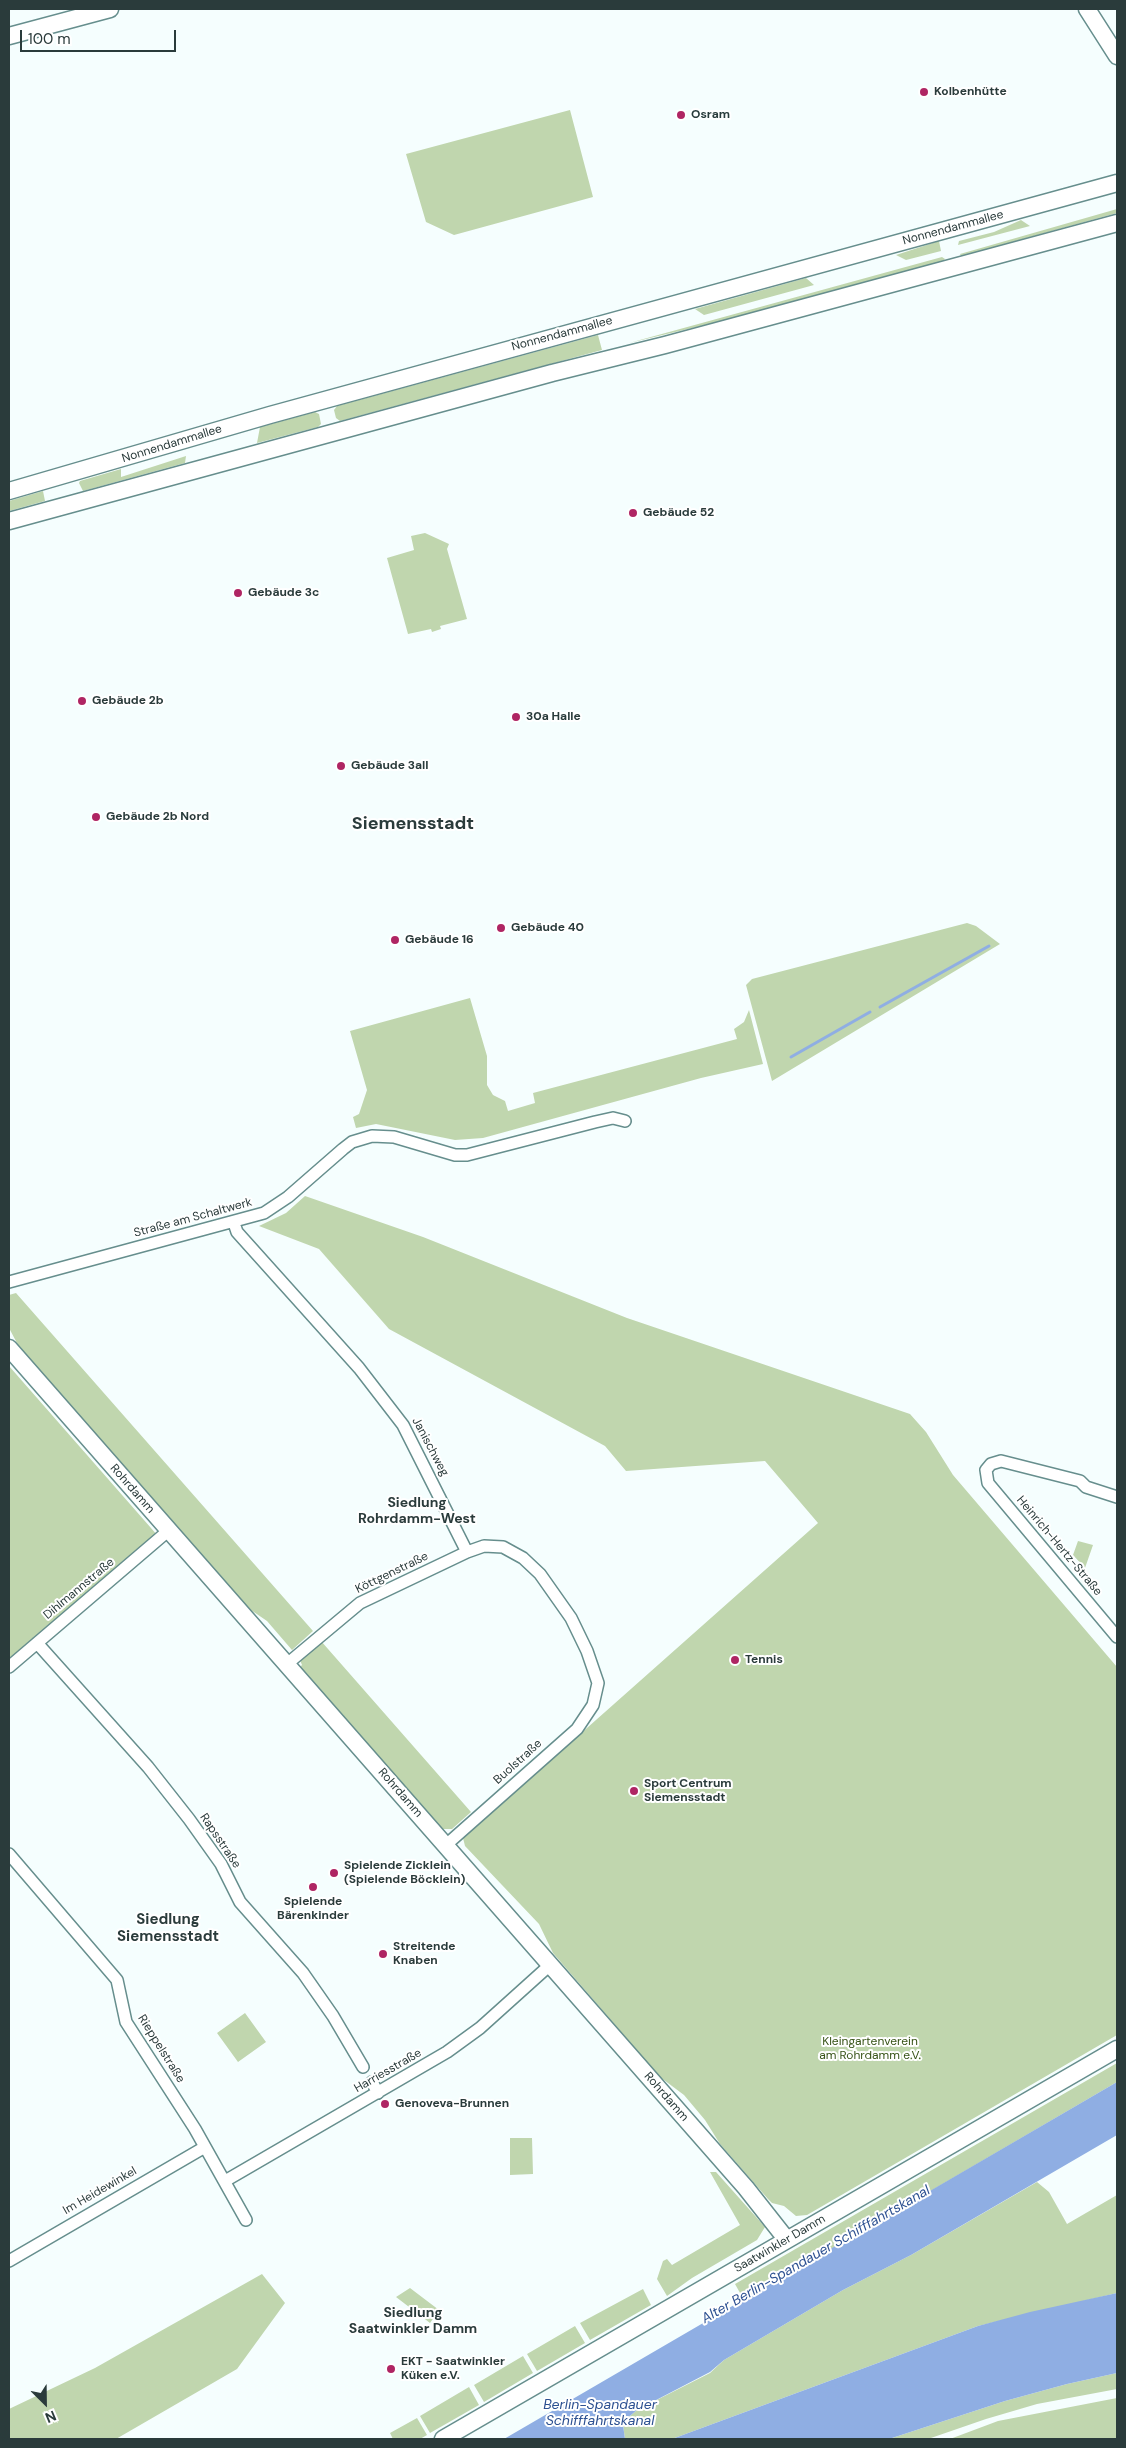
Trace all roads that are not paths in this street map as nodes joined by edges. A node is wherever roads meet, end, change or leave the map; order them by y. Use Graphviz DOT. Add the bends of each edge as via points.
graph roads {
  1 [pos="110,9"];
  2 [pos="1087,9"];
  3 [pos="9,36"];
  4 [pos="1117,56"];
  5 [pos="1117,183"];
  6 [pos="1117,223"];
  7 [pos="9,491"];
  8 [pos="9,521"];
  9 [pos="625,1121"];
  10 [pos="234,1222"];
  11 [pos="9,1282"];
  12 [pos="9,1348"];
  13 [pos="1117,1497"];
  14 [pos="168,1531"];
  15 [pos="467,1552"];
  16 [pos="1117,1636"];
  17 [pos="37,1643"];
  18 [pos="287,1664"];
  19 [pos="9,1667"];
  20 [pos="446,1845"];
  21 [pos="9,1854"];
  22 [pos="550,1966"];
  23 [pos="1117,2049"];
  24 [pos="363,2067"];
  25 [pos="372,2082"];
  26 [pos="378,2093"];
  27 [pos="205,2147"];
  28 [pos="225,2181"];
  29 [pos="246,2220"];
  30 [pos="787,2240"];
  31 [pos="9,2261"];
  32 [pos="443,2439"];
  1 -- 3 [label="main road"];
  2 -- 4 [label="main road"];
  5 -- 7 [label="main road, Nonnendammallee" via="270,415"];
  6 -- 8 [label="main road" via="666,345 552,372"];
  9 -- 10 [label="street, Straße am Schaltwerk" via="613,1118 467,1155 455,1155 394,1137 372,1136 352,1142 274,1207"];
  10 -- 11 [label="street, Straße am Schaltwerk"];
  10 -- 15 [label="street, Janischweg" via="237,1232 359,1368 403,1424"];
  12 -- 14 [label="main road, Rohrdamm"];
  13 -- 16 [label="street, Heinrich-Hertz-Straße" via="1086,1487 1080,1481 1001,1460 986,1470 988,1483"];
  14 -- 17 [label="street, Dihlmannstraße"];
  14 -- 18 [label="main road, Rohrdamm"];
  15 -- 18 [label="street, Köttgenstraße" via="360,1603"];
  15 -- 20 [label="street, Buolstraße" via="484,1546 503,1548 524,1558 540,1574 571,1618 598,1683 589,1713 577,1729"];
  17 -- 19 [label="street, Dihlmannstraße"];
  17 -- 24 [label="street, Rapsstraße" via="135,1752 193,1825 221,1864 240,1902 303,1974"];
  18 -- 20 [label="main road, Rohrdamm"];
  20 -- 22 [label="main road, Rohrdamm"];
  21 -- 27 [label="street, Rieppelstraße" via="117,1980 126,2022"];
  22 -- 26 [label="street, Harriesstraße" via="475,2032"];
  22 -- 30 [label="main road, Rohrdamm" via="746,2188"];
  23 -- 30 [label="main road, Saatwinkler Damm"];
  25 -- 26 [label="street"];
  26 -- 28 [label="street, Harriesstraße"];
  27 -- 28 [label="street, Rieppelstraße"];
  27 -- 31 [label="street, Im Heidewinkel"];
  28 -- 29 [label="street, Rieppelstraße"];
  30 -- 32 [label="main road, Saatwinkler Damm"];
}
